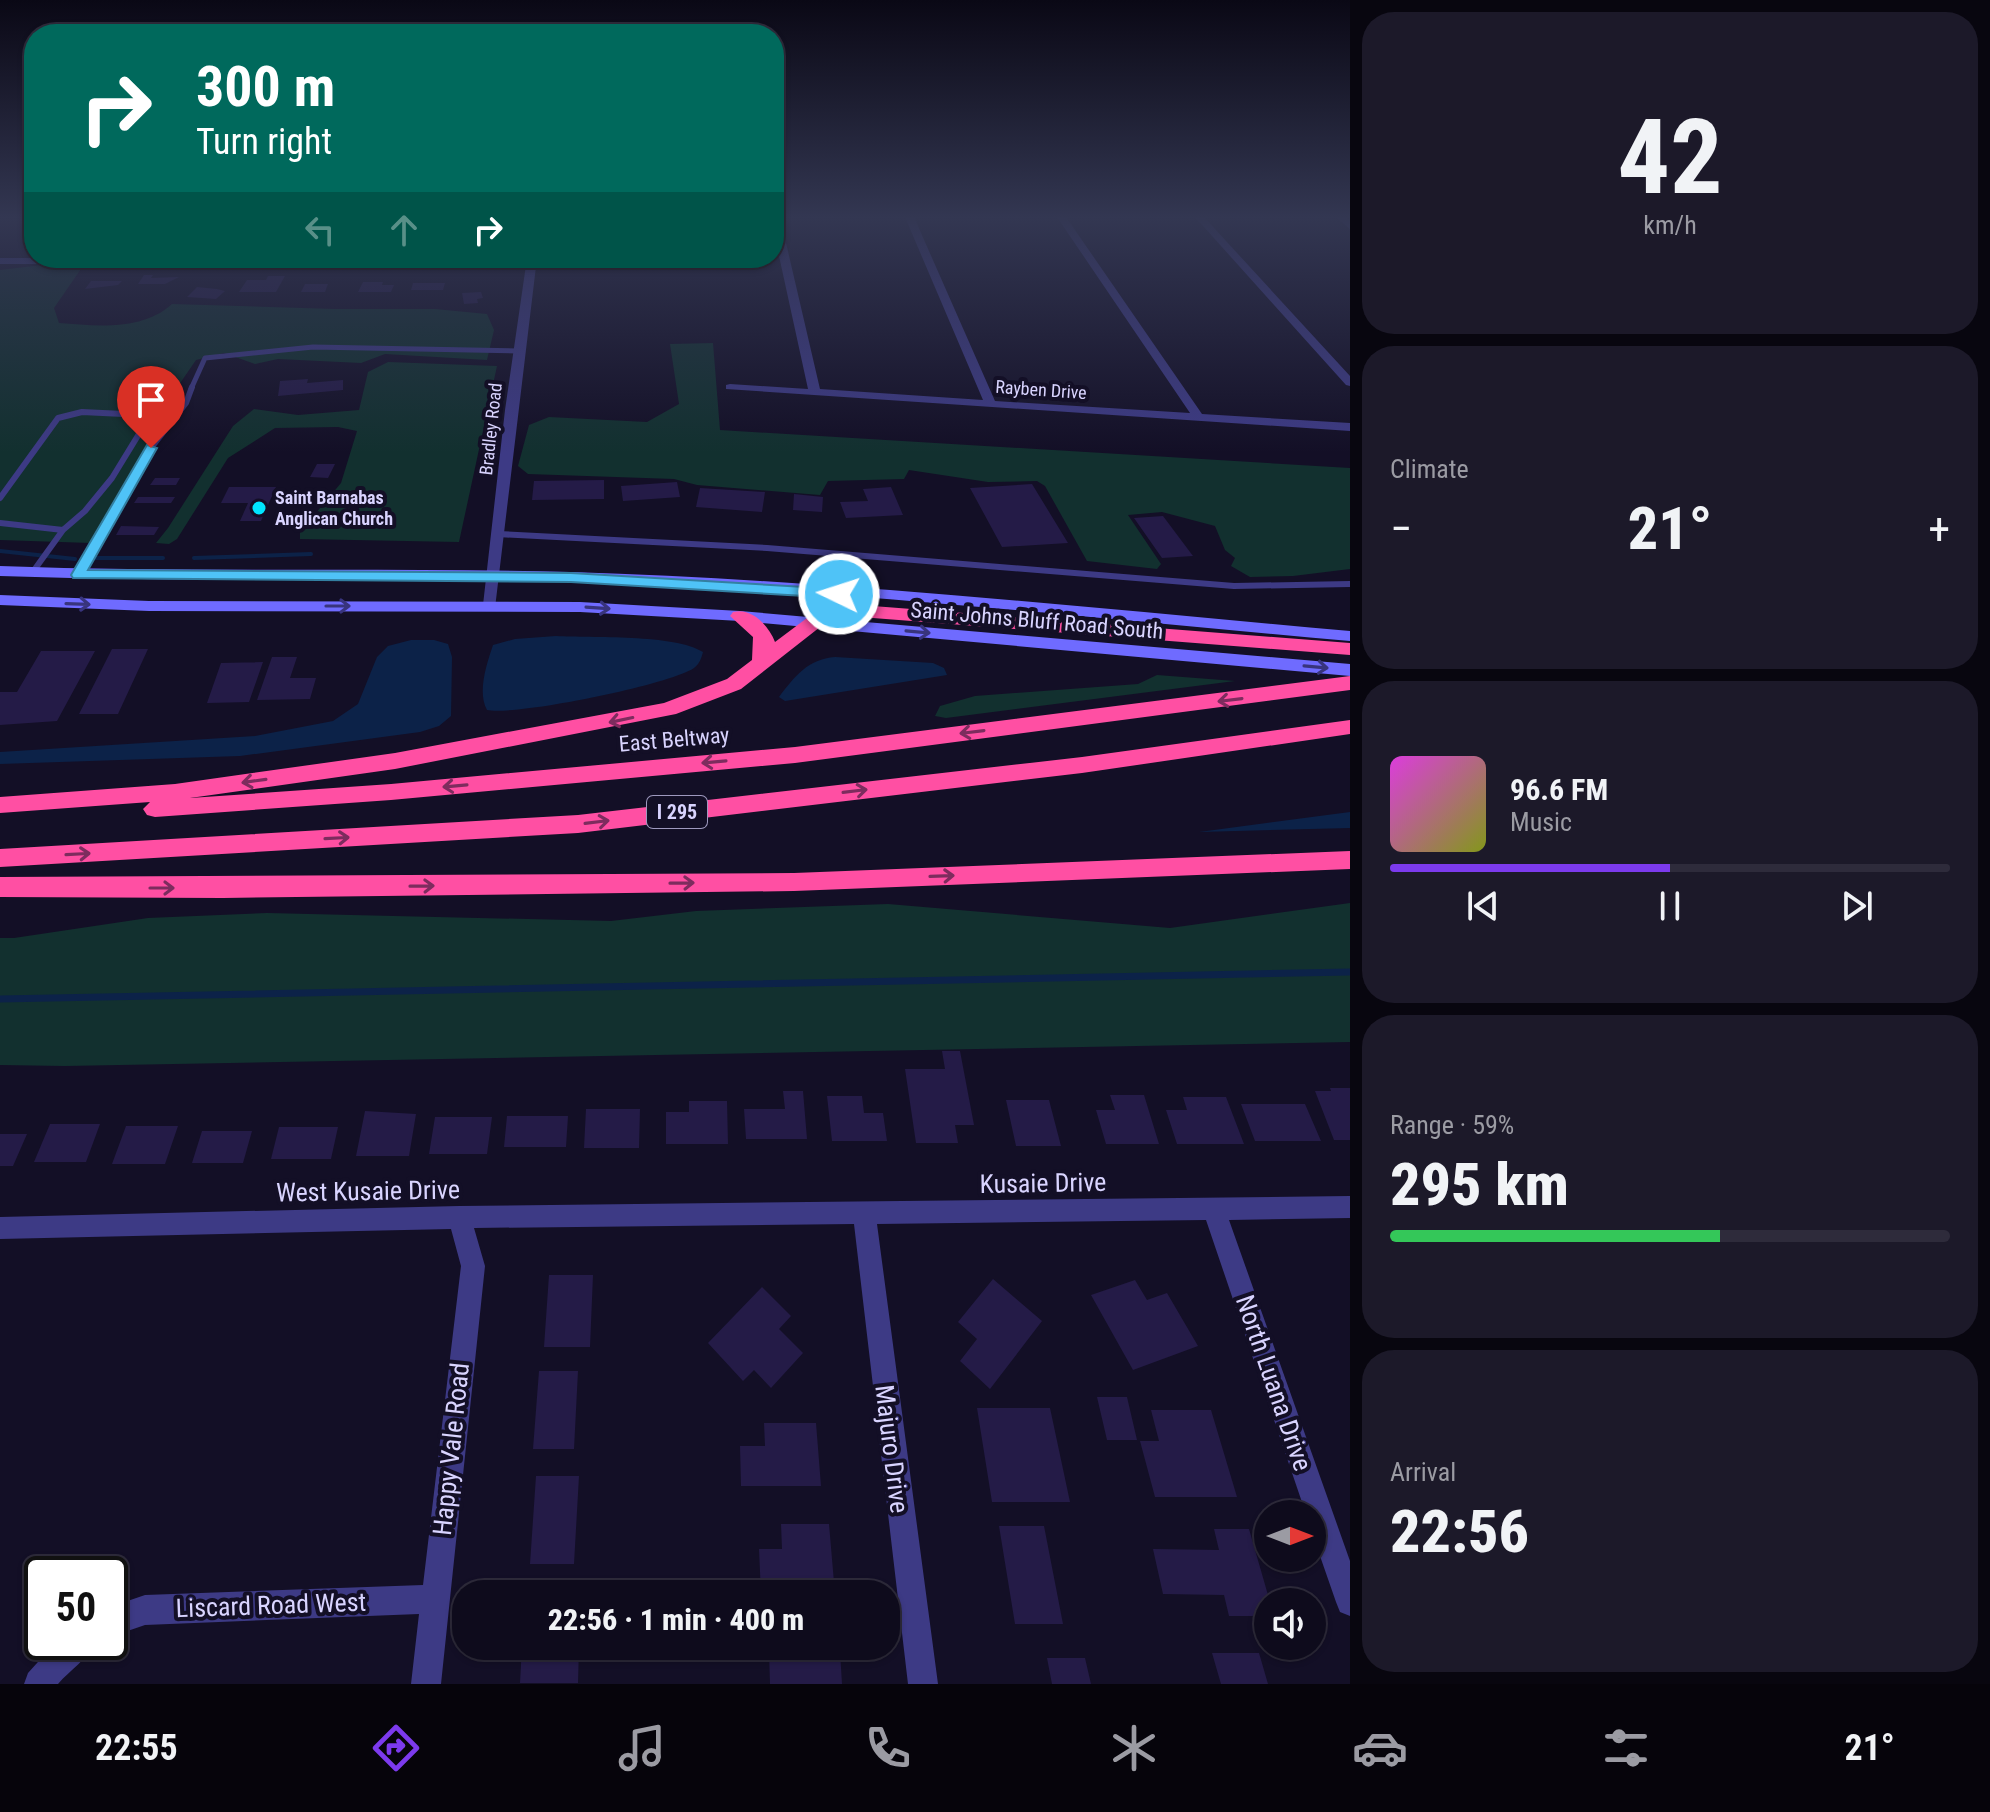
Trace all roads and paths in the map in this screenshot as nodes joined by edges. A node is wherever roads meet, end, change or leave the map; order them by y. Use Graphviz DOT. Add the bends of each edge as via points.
graph roads {
  1 [pos="527,296"];
  2 [pos="793,296"];
  3 [pos="943,296"];
  4 [pos="1115,296"];
  5 [pos="1270,296"];
  6 [pos="519,351"];
  7 [pos="1350,383"];
  8 [pos="730,387"];
  9 [pos="815,393"];
  10 [pos="991,405"];
  11 [pos="1199,418"];
  12 [pos="1350,427"];
  13 [pos="0,498"];
  14 [pos="0,523"];
  15 [pos="63,530"];
  16 [pos="498,534"];
  17 [pos="0,571"];
  18 [pos="32,573"];
  19 [pos="78,575"];
  20 [pos="494,577"];
  21 [pos="1350,584"];
  22 [pos="0,600"];
  23 [pos="490,605"];
  24 [pos="740,616"];
  25 [pos="812,623"];
  26 [pos="1350,636"];
  27 [pos="1350,649"];
  28 [pos="759,667"];
  29 [pos="1350,670"];
  30 [pos="1350,683"];
  31 [pos="1350,727"];
  32 [pos="0,805"];
  33 [pos="0,819"];
  34 [pos="0,858"];
  35 [pos="1350,860"];
  36 [pos="0,887"];
  37 [pos="1350,1207"];
  38 [pos="1214,1210"];
  39 [pos="864,1213"];
  40 [pos="737,1215"];
  41 [pos="459,1217"];
  42 [pos="0,1228"];
  43 [pos="434,1599"];
  44 [pos="1350,1602"];
  45 [pos="128,1616"];
  46 [pos="58,1660"];
  47 [pos="39,1684"];
  48 [pos="426,1684"];
  49 [pos="923,1684"];
  1 -- 6 [label="street, Bradley Road"];
  2 -- 9 [label="street"];
  3 -- 10 [label="street"];
  4 -- 11 [label="street"];
  5 -- 7 [label="street"];
  6 -- 16 [label="street, Bradley Road"];
  6 -- 19 [label="lane" via="313,347 205,358 186,403 151,448"];
  8 -- 9 [label="street, Rayben Drive"];
  9 -- 10 [label="street, Rayben Drive"];
  10 -- 11 [label="street, Rayben Drive"];
  11 -- 12 [label="street, Rayben Drive"];
  13 -- 15 [label="lane" via="58,418 82,412 144,415 142,429 112,478"];
  14 -- 15 [label="lane"];
  15 -- 18 [label="lane"];
  16 -- 20 [label="street, Bradley Road"];
  16 -- 21 [label="lane" via="774,548 1211,583 1320,588"];
  17 -- 18 [label="main road, Saint Johns Bluff Road South"];
  18 -- 19 [label="main road, Saint Johns Bluff Road South"];
  19 -- 20 [label="main road, Saint Johns Bluff Road South"];
  20 -- 23 [label="street, Bradley Road"];
  20 -- 26 [label="main road, Saint Johns Bluff Road South" via="839,594"];
  22 -- 23 [label="main road, Saint Johns Bluff Road South, one-way" via="149,606"];
  23 -- 24 [label="main road, Saint Johns Bluff Road South, one-way"];
  24 -- 25 [label="main road, Saint Johns Bluff Road South"];
  24 -- 28 [label="highway" via="759,629 766,642"];
  25 -- 27 [label="highway" via="834,612 864,609"];
  25 -- 28 [label="highway"];
  25 -- 29 [label="main road, Saint Johns Bluff Road South, one-way"];
  28 -- 32 [label="highway, one-way" via="734,684 668,709 556,732 175,792"];
  30 -- 33 [label="highway, East Beltway / I 295, one-way" via="795,755 391,792"];
  34 -- 31 [label="highway, I 295, one-way" via="578,824 1082,765"];
  36 -- 35 [label="highway, one-way" via="794,882"];
  37 -- 38 [label="street, Kusaie Drive"];
  38 -- 39 [label="street, Kusaie Drive"];
  38 -- 44 [label="street, North Luana Drive"];
  39 -- 40 [label="street, Kusaie Drive"];
  39 -- 49 [label="street, Majuro Drive"];
  40 -- 41 [label="street, West Kusaie Drive"];
  41 -- 42 [label="street, West Kusaie Drive"];
  41 -- 43 [label="street, Happy Vale Road" via="473,1266"];
  43 -- 45 [label="street, Liscard Road West" via="145,1610"];
  43 -- 48 [label="street, Happy Vale Road"];
  46 -- 47 [label="street"];
}
